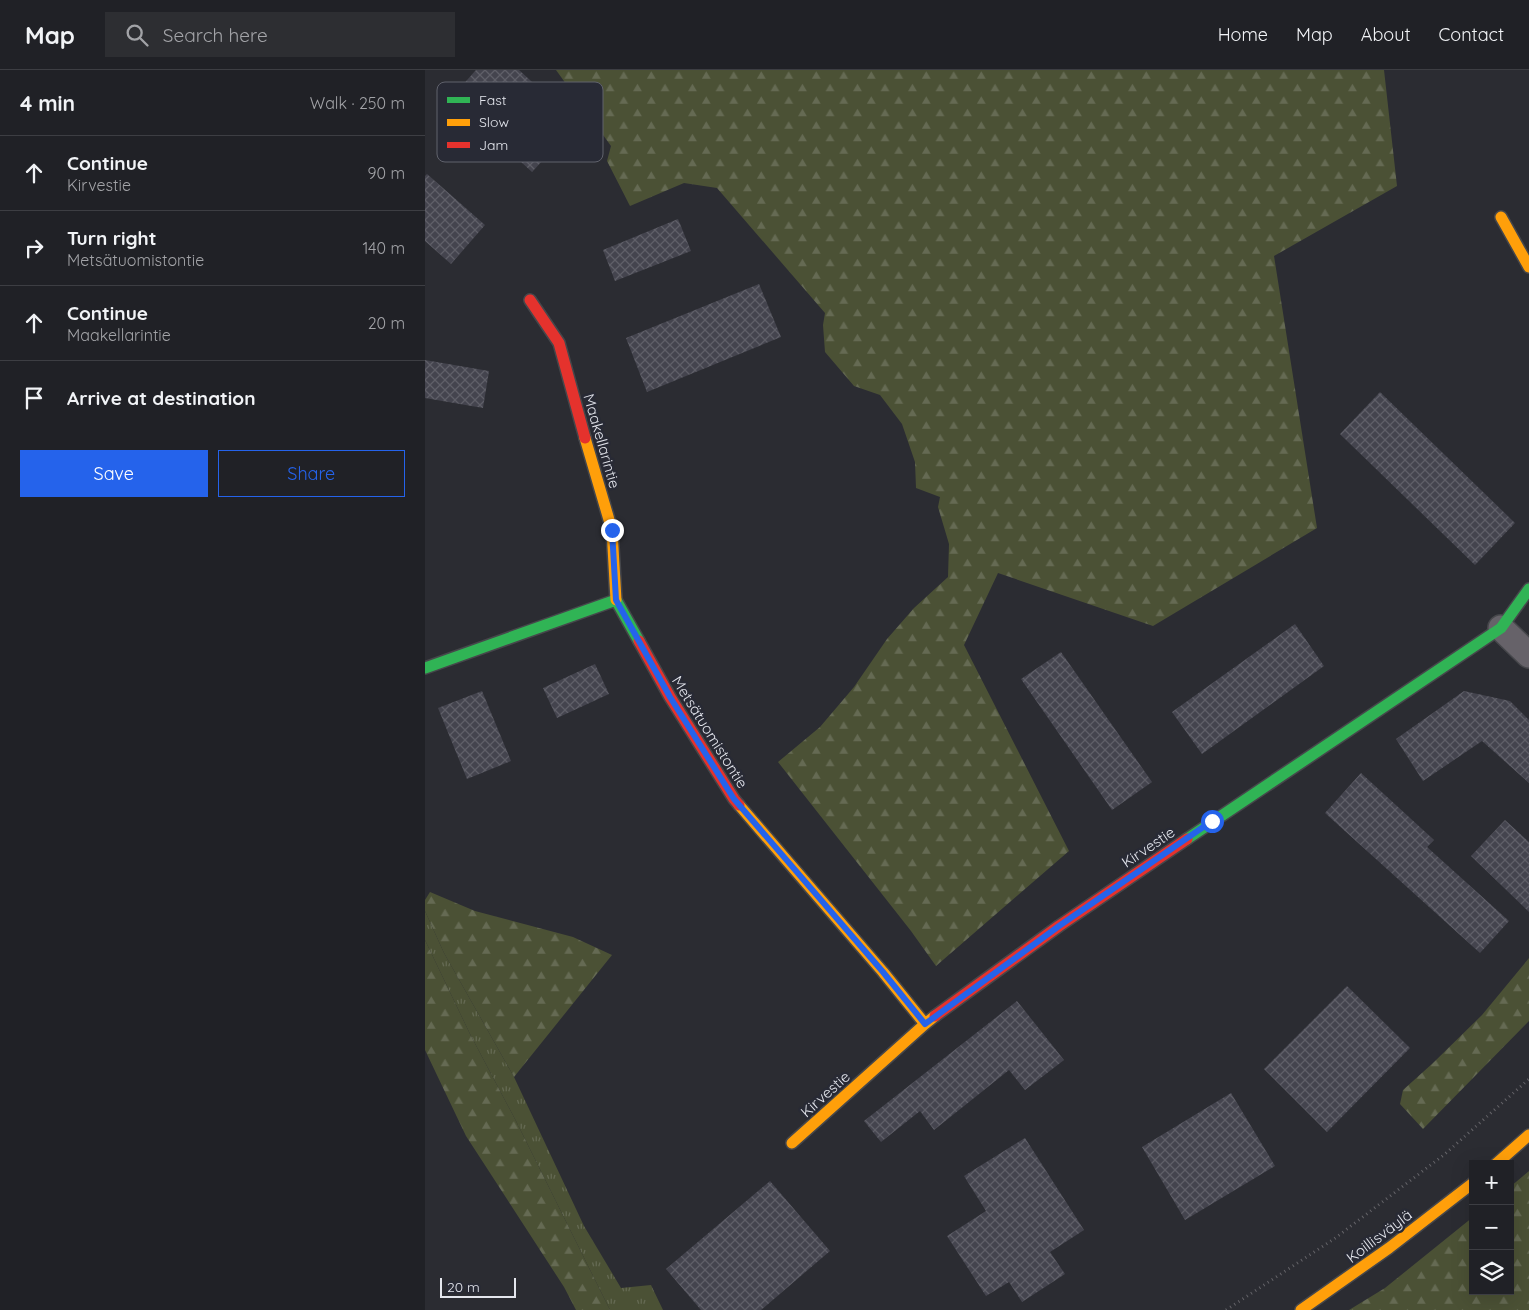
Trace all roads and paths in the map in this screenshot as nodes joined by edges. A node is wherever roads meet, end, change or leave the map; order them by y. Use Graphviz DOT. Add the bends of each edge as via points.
graph roads {
  1 [pos="1501,217"];
  2 [pos="1529,267"];
  3 [pos="530,300"];
  4 [pos="1529,590"];
  5 [pos="616,600"];
  6 [pos="1501,628"];
  7 [pos="1529,655"];
  8 [pos="425,668"];
  9 [pos="925,1024"];
  10 [pos="1529,1079"];
  11 [pos="1529,1135"];
  12 [pos="792,1143"];
  13 [pos="1501,1160"];
  14 [pos="1469,1186"];
  15 [pos="1226,1310"];
  16 [pos="1301,1310"];
  1 -- 2 [label="street"];
  3 -- 5 [label="street, Maakellarintie" via="559,343 612,530"];
  4 -- 6 [label="street, Kirvestie"];
  5 -- 8 [label="street"];
  5 -- 9 [label="street, Metsätuomistontie" via="670,697 734,799"];
  6 -- 7 [label="street"];
  6 -- 9 [label="street, Kirvestie" via="1059,926"];
  9 -- 12 [label="street, Kirvestie"];
  10 -- 15 [label="path" via="1445,1154 1334,1238"];
  11 -- 13 [label="street"];
  14 -- 16 [label="street, Koillisväylä"];
}
